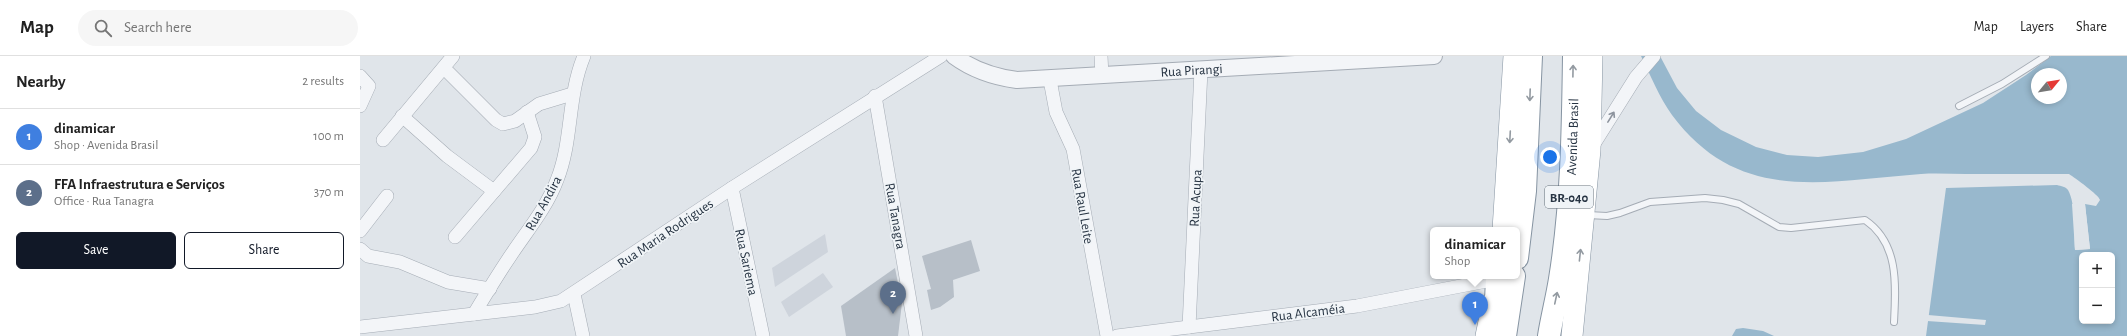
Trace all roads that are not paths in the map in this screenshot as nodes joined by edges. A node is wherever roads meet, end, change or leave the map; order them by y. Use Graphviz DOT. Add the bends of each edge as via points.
graph roads {
  1 [pos="453,56"];
  2 [pos="584,56"];
  3 [pos="941,56"];
  4 [pos="954,56"];
  5 [pos="1102,56"];
  6 [pos="1434,56"];
  7 [pos="1514,56"];
  8 [pos="1531,56"];
  9 [pos="1574,56"];
  10 [pos="1592,56"];
  11 [pos="1654,56"];
  12 [pos="2046,56"];
  13 [pos="1349,59"];
  14 [pos="1201,70"];
  15 [pos="448,72"];
  16 [pos="360,76"];
  17 [pos="1102,76"];
  18 [pos="1050,80"];
  19 [pos="572,94"];
  20 [pos="875,96"];
  21 [pos="360,106"];
  22 [pos="1960,106"];
  23 [pos="527,112"];
  24 [pos="402,116"];
  25 [pos="383,140"];
  26 [pos="1590,150"];
  27 [pos="732,188"];
  28 [pos="494,191"];
  29 [pos="387,196"];
  30 [pos="1584,214"];
  31 [pos="1503,227"];
  32 [pos="360,231"];
  33 [pos="1520,233"];
  34 [pos="455,237"];
  35 [pos="360,249"];
  36 [pos="1493,279"];
  37 [pos="1502,279"];
  38 [pos="1503,279"];
  39 [pos="1503,279"];
  40 [pos="490,289"];
  41 [pos="574,294"];
  42 [pos="474,314"];
  43 [pos="1894,322"];
  44 [pos="1189,327"];
  45 [pos="360,328"];
  46 [pos="378,331"];
  47 [pos="583,336"];
  48 [pos="762,336"];
  49 [pos="916,336"];
  50 [pos="1107,336"];
  51 [pos="1118,336"];
  52 [pos="1486,336"];
  53 [pos="1495,336"];
  54 [pos="1505,336"];
  55 [pos="1549,336"];
  56 [pos="1572,336"];
  1 -- 24 [label="street"];
  2 -- 19 [label="street, Rua Andira"];
  3 -- 20 [label="street, Rua Maria Rodrigues"];
  4 -- 18 [label="street, Rua Pirangi" via="999,78"];
  5 -- 17 [label="street"];
  6 -- 13 [label="street, Rua Pirangi"];
  7 -- 31 [label="highway, one-way"];
  8 -- 33 [label="highway, BR-040, one-way" via="1525,192"];
  55 -- 9 [label="highway, Avenida Brasil / BR-040, one-way" via="1560,279 1567,217"];
  10 -- 26 [label="highway, Avenida Brasil"];
  26 -- 11 [label="street, one-way" via="1643,67"];
  12 -- 22 [label="lane" via="2002,84"];
  13 -- 14 [label="street, Rua Pirangi"];
  14 -- 17 [label="street, Rua Pirangi"];
  14 -- 44 [label="street, Rua Acupa"];
  15 -- 23 [label="street" via="503,124 515,121"];
  16 -- 21 [label="street" via="369,86"];
  17 -- 18 [label="street, Rua Pirangi"];
  18 -- 50 [label="street, Rua Raul Leite" via="1056,112 1073,149"];
  19 -- 23 [label="street" via="550,100"];
  19 -- 40 [label="street, Rua Andira" via="566,153 557,181 540,213"];
  20 -- 27 [label="street, Rua Maria Rodrigues"];
  20 -- 49 [label="street, Rua Tanagra"];
  23 -- 28 [label="street" via="534,132 534,143"];
  24 -- 25 [label="street"];
  24 -- 28 [label="street" via="447,156"];
  26 -- 30 [label="highway, Avenida Brasil"];
  27 -- 41 [label="street, Rua Maria Rodrigues"];
  27 -- 48 [label="street, Rua Sariema"];
  28 -- 34 [label="street"];
  29 -- 32 [label="street"];
  30 -- 43 [label="lane" via="1607,216 1650,202 1705,198 1739,204 1779,227 1865,220 1874,226 1882,237 1893,263 1896,290"];
  56 -- 30 [label="highway, Avenida Brasil, one-way"];
  35 -- 40 [label="street" via="368,256 400,262 448,282"];
  36 -- 44 [label="street, Rua Alcaméia" via="1357,306"];
  37 -- 52 [label="highway"];
  38 -- 53 [label="highway"];
  39 -- 54 [label="highway"];
  40 -- 42 [label="street, Rua Andira"];
  41 -- 42 [label="street, Rua Maria Rodrigues" via="548,305"];
  41 -- 47 [label="street"];
  42 -- 46 [label="street, Rua Maria Rodrigues"];
  44 -- 51 [label="street, Rua Alcaméia"];
  45 -- 46 [label="street, Rua Maria Rodrigues"];
}
